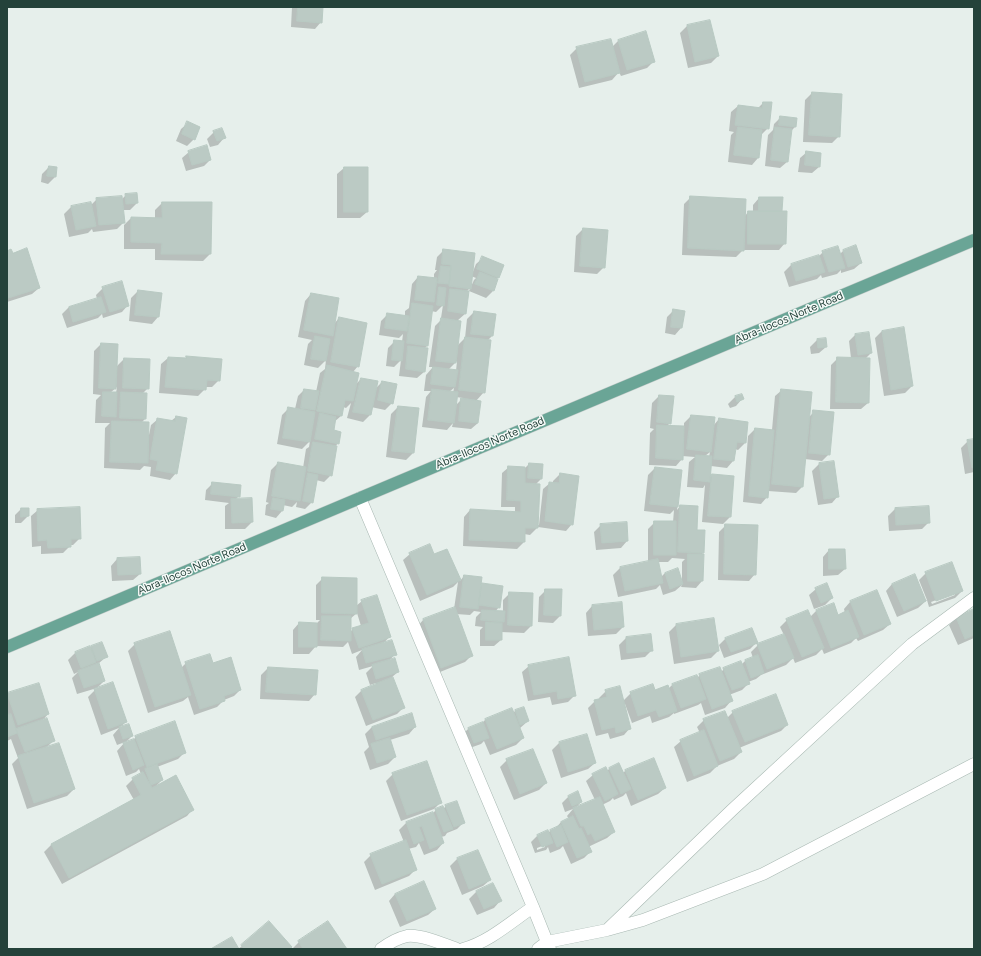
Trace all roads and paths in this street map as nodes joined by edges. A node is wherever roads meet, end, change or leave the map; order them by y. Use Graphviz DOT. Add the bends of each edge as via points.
graph roads {
  1 [pos="974,240"];
  2 [pos="360,498"];
  3 [pos="974,598"];
  4 [pos="7,647"];
  5 [pos="974,764"];
  6 [pos="533,907"];
  7 [pos="607,930"];
  8 [pos="545,947"];
  9 [pos="381,949"];
  10 [pos="457,949"];
  11 [pos="463,949"];
  1 -- 2 [label="main road, Abra-Ilocos Norte Road"];
  2 -- 4 [label="main road, Abra-Ilocos Norte Road"];
  2 -- 6 [label="street"];
  3 -- 7 [label="street" via="912,644 732,810"];
  5 -- 7 [label="street" via="764,874 643,920"];
  6 -- 8 [label="street"];
  6 -- 11 [label="street" via="488,938"];
  7 -- 8 [label="street"];
  9 -- 10 [label="street" via="408,936 423,937"];
}
